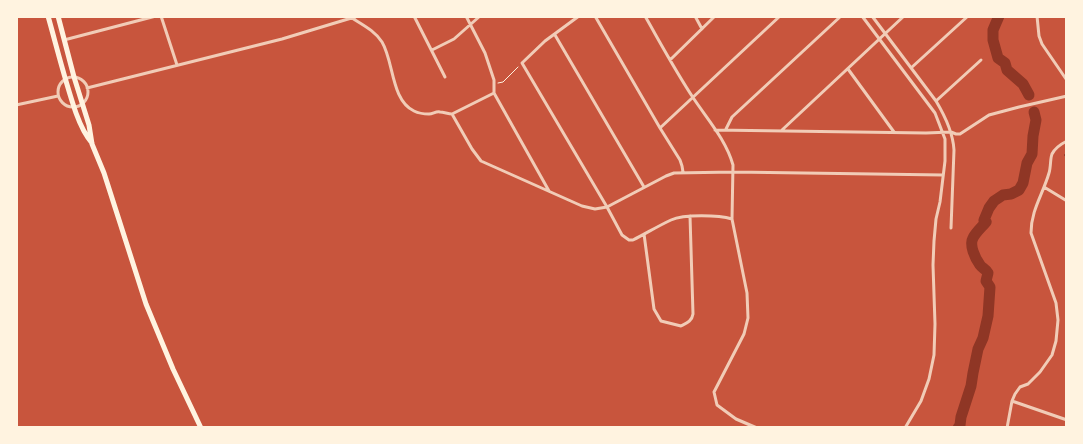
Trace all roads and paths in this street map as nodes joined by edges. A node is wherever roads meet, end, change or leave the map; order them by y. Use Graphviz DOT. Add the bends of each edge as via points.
graph roads {
  1 [pos="48,16"];
  2 [pos="58,16"];
  3 [pos="156,16"];
  4 [pos="160,16"];
  5 [pos="358,16"];
  6 [pos="414,16"];
  7 [pos="466,16"];
  8 [pos="480,16"];
  9 [pos="579,16"];
  10 [pos="595,16"];
  11 [pos="645,16"];
  12 [pos="694,16"];
  13 [pos="715,16"];
  14 [pos="780,16"];
  15 [pos="841,16"];
  16 [pos="862,16"];
  17 [pos="872,16"];
  18 [pos="904,16"];
  19 [pos="968,16"];
  20 [pos="1037,16"];
  21 [pos="352,18"];
  22 [pos="471,25"];
  23 [pos="702,29"];
  24 [pos="886,33"];
  25 [pos="555,35"];
  26 [pos="879,39"];
  27 [pos="64,40"];
  28 [pos="432,50"];
  29 [pos="670,60"];
  30 [pos="981,60"];
  31 [pos="522,62"];
  32 [pos="177,65"];
  33 [pos="911,68"];
  34 [pos="848,69"];
  35 [pos="74,77"];
  36 [pos="446,77"];
  37 [pos="65,78"];
  38 [pos="1066,79"];
  39 [pos="494,83"];
  40 [pos="87,88"];
  41 [pos="494,93"];
  42 [pos="58,96"];
  43 [pos="1067,96"];
  44 [pos="693,97"];
  45 [pos="936,101"];
  46 [pos="16,104"];
  47 [pos="82,104"];
  48 [pos="74,107"];
  49 [pos="452,114"];
  50 [pos="660,128"];
  51 [pos="726,129"];
  52 [pos="715,130"];
  53 [pos="782,131"];
  54 [pos="894,132"];
  55 [pos="942,132"];
  56 [pos="951,132"];
  57 [pos="1067,141"];
  58 [pos="92,144"];
  59 [pos="683,172"];
  60 [pos="734,172"];
  61 [pos="942,176"];
  62 [pos="644,187"];
  63 [pos="1044,187"];
  64 [pos="550,192"];
  65 [pos="1067,201"];
  66 [pos="607,207"];
  67 [pos="690,216"];
  68 [pos="732,219"];
  69 [pos="951,228"];
  70 [pos="644,234"];
  71 [pos="1012,401"];
  72 [pos="1067,420"];
  73 [pos="201,428"];
  74 [pos="757,428"];
  75 [pos="905,428"];
  76 [pos="1007,428"];
  1 -- 37 [label="main road"];
  2 -- 27 [label="main road"];
  3 -- 27 [label="street"];
  4 -- 32 [label="street"];
  5 -- 21 [label="street"];
  6 -- 28 [label="street"];
  7 -- 22 [label="street"];
  8 -- 22 [label="street"];
  9 -- 25 [label="street"];
  10 -- 50 [label="street"];
  11 -- 29 [label="street"];
  12 -- 23 [label="street"];
  13 -- 23 [label="street"];
  14 -- 44 [label="street"];
  15 -- 51 [label="street" via="732,117"];
  16 -- 26 [label="street"];
  17 -- 24 [label="street"];
  18 -- 24 [label="street"];
  19 -- 33 [label="street"];
  20 -- 38 [label="street" via="1042,44"];
  21 -- 32 [label="street"];
  21 -- 49 [label="street" via="375,33 382,43 406,106 416,112"];
  22 -- 28 [label="street" via="454,39"];
  22 -- 39 [label="street" via="485,53"];
  23 -- 29 [label="street"];
  24 -- 26 [label="street"];
  24 -- 33 [label="street"];
  25 -- 31 [label="street"];
  25 -- 62 [label="street"];
  26 -- 34 [label="street"];
  26 -- 55 [label="street" via="935,113"];
  27 -- 35 [label="main road"];
  28 -- 36 [label="street"];
  29 -- 44 [label="street"];
  30 -- 45 [label="street"];
  31 -- 39 [label="path" via="503,82"];
  31 -- 66 [label="street"];
  32 -- 40 [label="street"];
  33 -- 45 [label="street"];
  34 -- 53 [label="street"];
  34 -- 54 [label="street"];
  35 -- 37 [label="street"];
  35 -- 40 [label="street" via="80,78"];
  35 -- 47 [label="main road"];
  37 -- 42 [label="street" via="60,83"];
  37 -- 48 [label="main road"];
  39 -- 41 [label="street"];
  40 -- 47 [label="street" via="88,94"];
  41 -- 49 [label="street"];
  41 -- 64 [label="street"];
  42 -- 46 [label="street"];
  42 -- 48 [label="street" via="61,102"];
  43 -- 56 [label="street" via="988,115 960,134"];
  44 -- 50 [label="street"];
  44 -- 52 [label="street"];
  45 -- 56 [label="street"];
  47 -- 48 [label="street"];
  47 -- 58 [label="main road"];
  48 -- 58 [label="main road"];
  49 -- 64 [label="street" via="481,161"];
  50 -- 59 [label="street" via="680,160"];
  51 -- 52 [label="street"];
  51 -- 53 [label="street"];
  52 -- 60 [label="street" via="730,157"];
  53 -- 54 [label="street"];
  54 -- 55 [label="street"];
  55 -- 56 [label="street"];
  55 -- 61 [label="street" via="946,146"];
  56 -- 69 [label="street" via="954,150"];
  57 -- 63 [label="street" via="1052,154"];
  58 -- 73 [label="main road" via="146,304"];
  59 -- 60 [label="street"];
  59 -- 62 [label="street"];
  60 -- 61 [label="street"];
  60 -- 68 [label="street"];
  61 -- 75 [label="street" via="934,241 934,355 921,401"];
  62 -- 66 [label="street"];
  63 -- 65 [label="street"];
  63 -- 71 [label="street" via="1031,222 1031,232 1056,304 1056,341 1045,365 1028,384 1020,387"];
  64 -- 66 [label="street" via="582,206"];
  66 -- 70 [label="street" via="625,238 632,240"];
  67 -- 68 [label="street"];
  67 -- 70 [label="street" via="672,219"];
  67 -- 70 [label="street" via="693,314 690,322 681,326 661,321 654,309"];
  68 -- 74 [label="street" via="747,293 748,318 744,334 714,392 717,405 736,419"];
  71 -- 72 [label="street"];
  71 -- 76 [label="street"];
}
